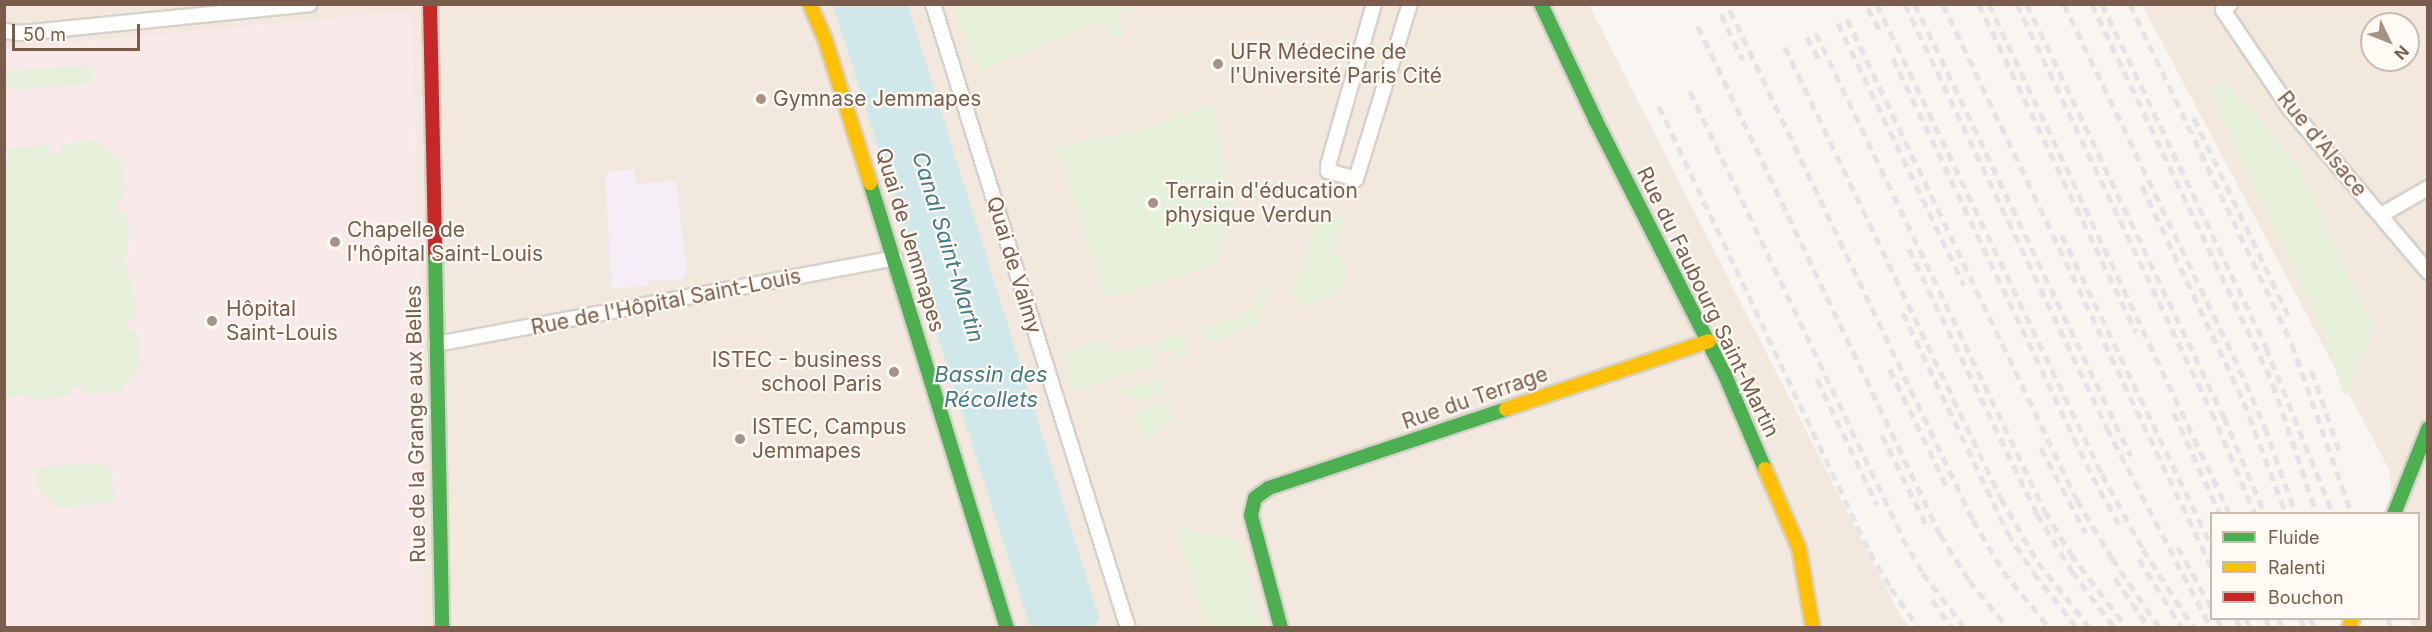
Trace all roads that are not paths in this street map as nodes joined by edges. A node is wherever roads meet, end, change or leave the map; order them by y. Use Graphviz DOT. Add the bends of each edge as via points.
graph roads {
  1 [pos="310,4"];
  2 [pos="430,4"];
  3 [pos="810,4"];
  4 [pos="933,4"];
  5 [pos="1374,4"];
  6 [pos="1410,4"];
  7 [pos="1541,4"];
  8 [pos="2227,7"];
  9 [pos="4,31"];
  10 [pos="2427,188"];
  11 [pos="2381,215"];
  12 [pos="895,258"];
  13 [pos="2427,272"];
  14 [pos="1709,341"];
  15 [pos="436,344"];
  16 [pos="2427,429"];
  17 [pos="2394,512"];
  18 [pos="442,627"];
  19 [pos="1007,627"];
  20 [pos="1128,627"];
  21 [pos="1281,627"];
  22 [pos="1812,627"];
  1 -- 9 [label="street" via="21,33"];
  2 -- 15 [label="street, Rue de la Grange aux Belles"];
  3 -- 12 [label="street, Quai de Jemmapes" via="825,39"];
  4 -- 20 [label="street, Quai de Valmy"];
  5 -- 6 [label="street" via="1328,166 1328,171 1356,179"];
  7 -- 14 [label="street, Rue du Faubourg Saint-Martin"];
  8 -- 11 [label="street, Rue d'Alsace" via="2290,109"];
  10 -- 11 [label="street"];
  11 -- 13 [label="street, Rue d'Alsace"];
  12 -- 15 [label="street, Rue de l'Hôpital Saint-Louis"];
  12 -- 19 [label="street, Quai de Jemmapes"];
  14 -- 21 [label="street, Rue du Terrage" via="1269,488 1256,498 1251,515"];
  14 -- 22 [label="street, Rue du Faubourg Saint-Martin" via="1799,548"];
  15 -- 18 [label="street, Rue de la Grange aux Belles"];
  16 -- 17 [label="street"];
}
